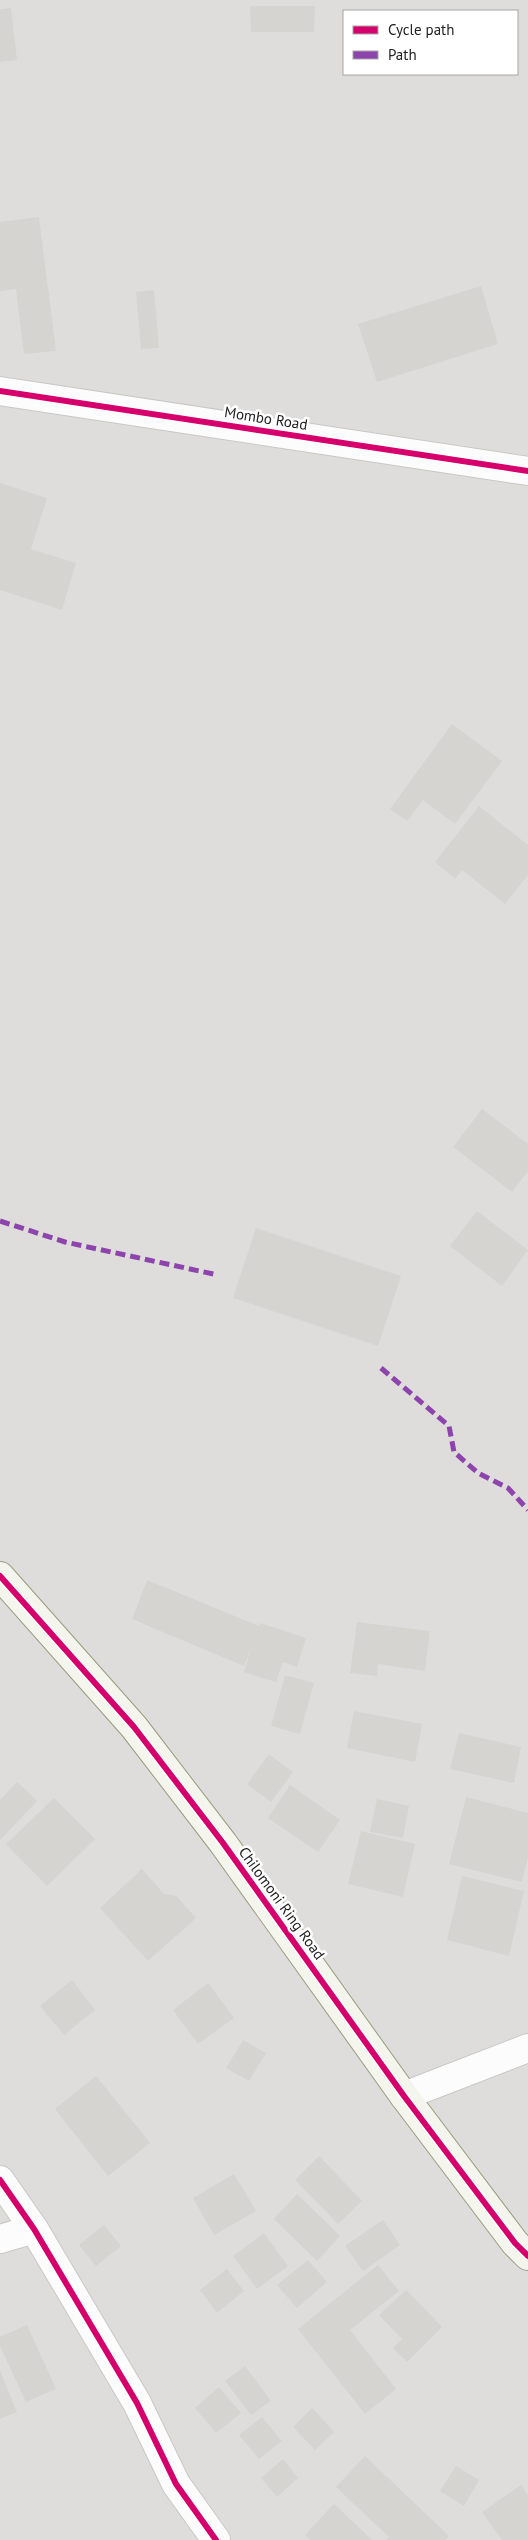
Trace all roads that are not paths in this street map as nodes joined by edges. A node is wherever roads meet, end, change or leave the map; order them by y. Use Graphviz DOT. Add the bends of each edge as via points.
graph roads {
  1 [pos="0,391"];
  2 [pos="528,471"];
  3 [pos="0,1576"];
  4 [pos="528,2048"];
  5 [pos="404,2096"];
  6 [pos="0,2180"];
  7 [pos="34,2229"];
  8 [pos="0,2239"];
  9 [pos="528,2256"];
  10 [pos="216,2540"];
  1 -- 2 [label="street, Mombo Road"];
  3 -- 5 [label="street, Chilomoni Ring Road" via="134,1727 223,1843"];
  4 -- 5 [label="street"];
  5 -- 9 [label="street, Chilomoni Ring Road"];
  6 -- 7 [label="street"];
  7 -- 8 [label="street"];
  7 -- 10 [label="street" via="137,2402 176,2484"];
}
